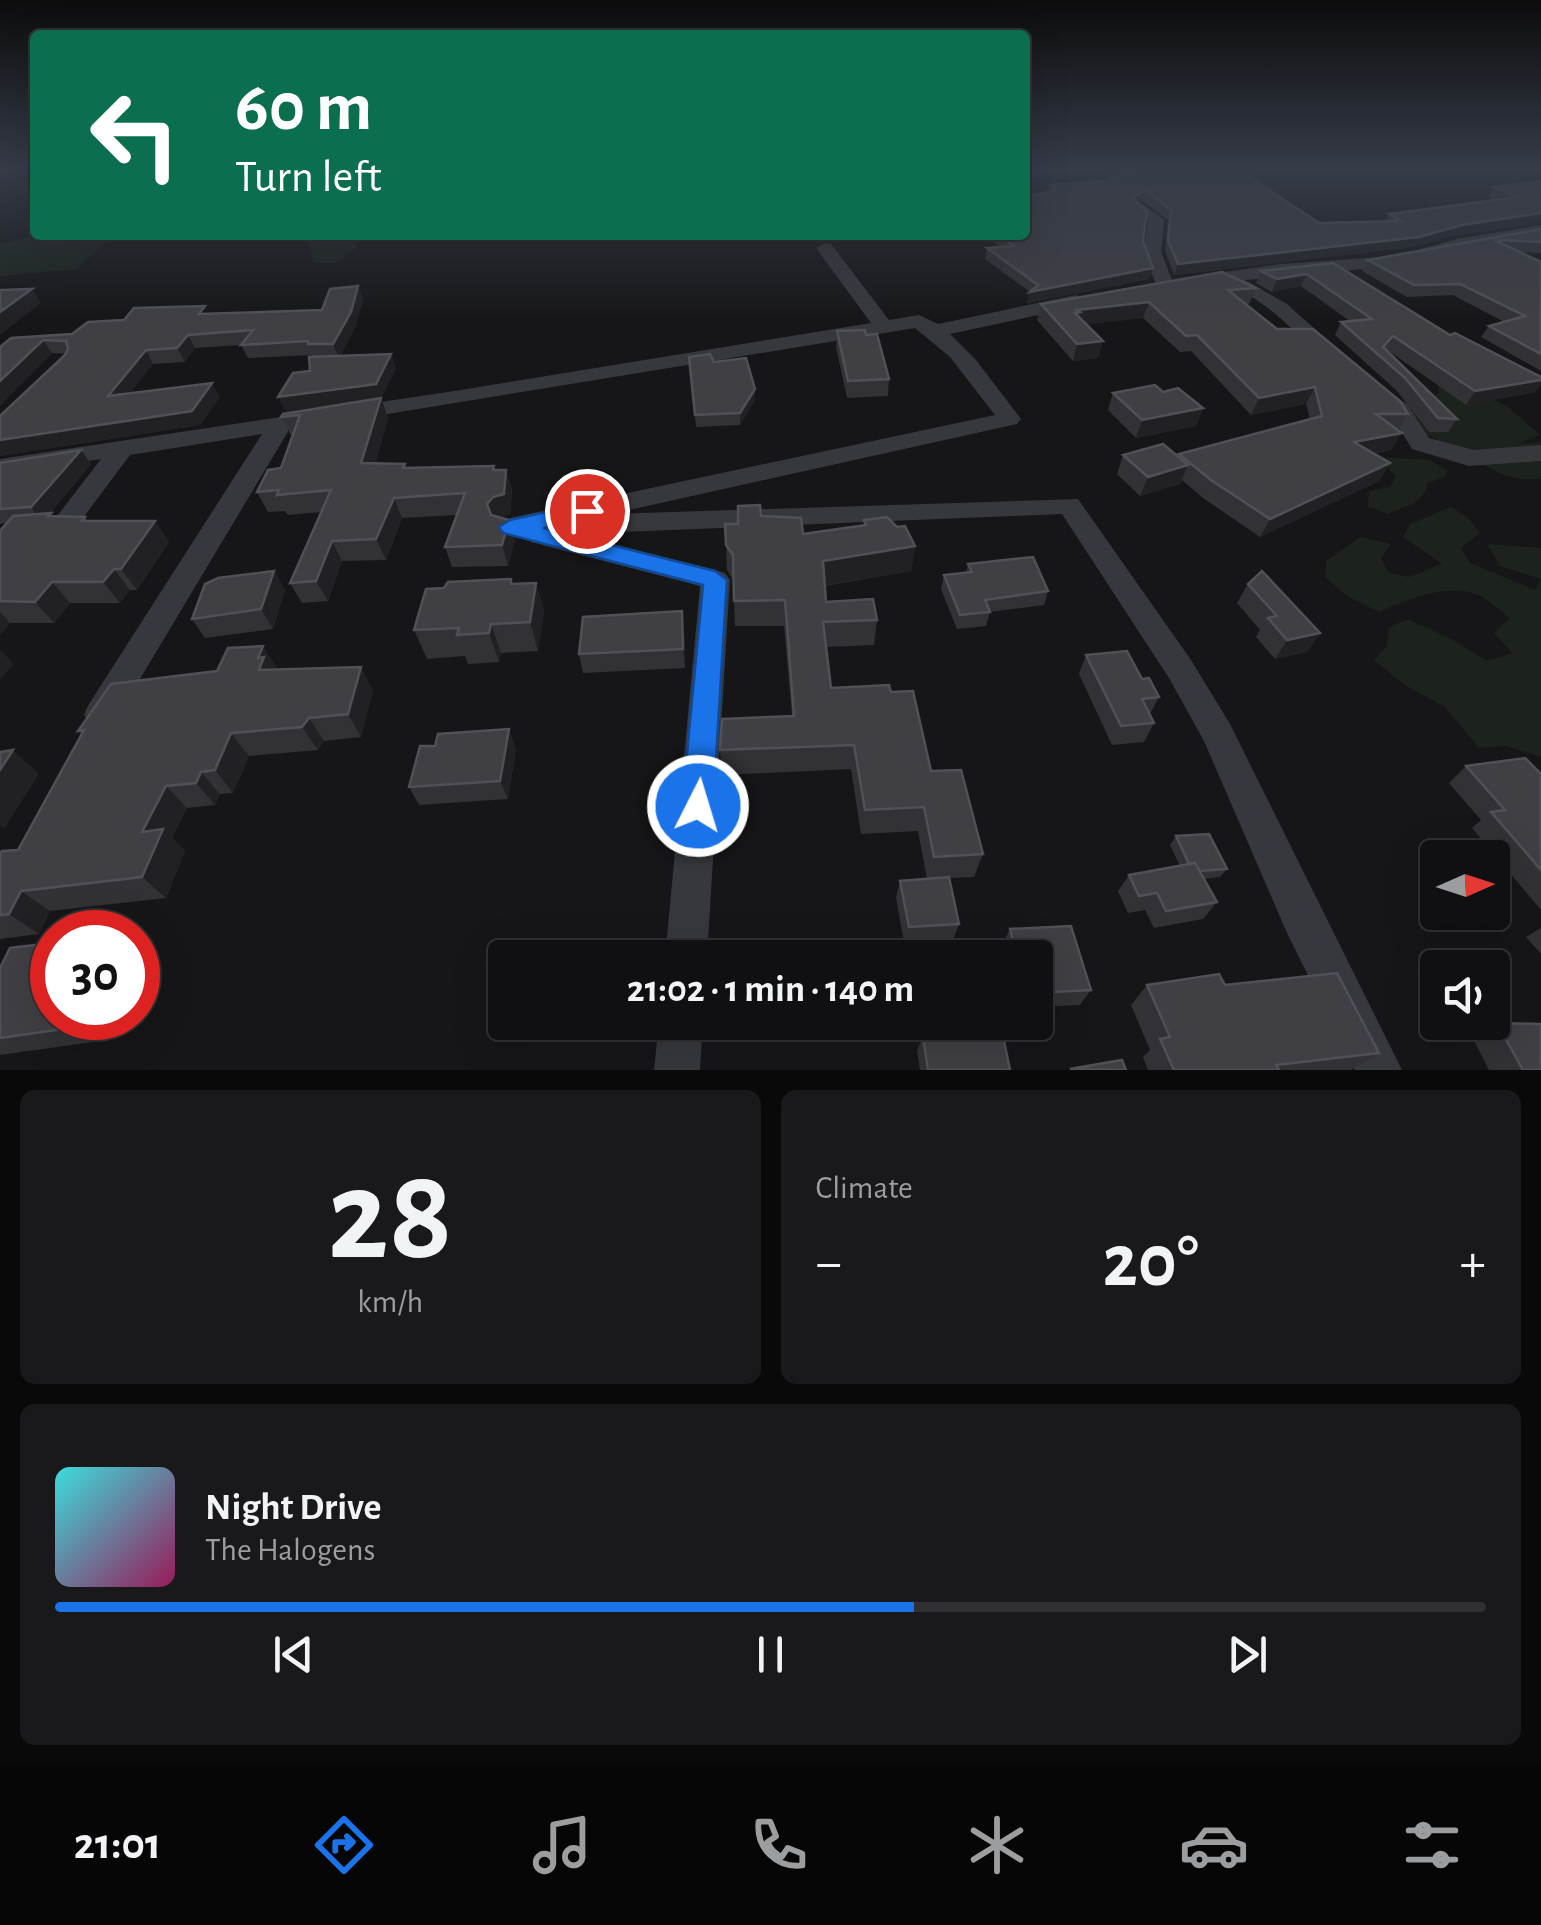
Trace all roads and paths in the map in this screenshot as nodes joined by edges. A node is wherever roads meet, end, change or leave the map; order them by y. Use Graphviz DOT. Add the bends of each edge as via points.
graph roads {
  1 [pos="1156,220"];
  2 [pos="1541,230"];
  3 [pos="825,248"];
  4 [pos="1330,265"];
  5 [pos="1218,280"];
  6 [pos="1364,285"];
  7 [pos="1092,298"];
  8 [pos="884,326"];
  9 [pos="936,331"];
  10 [pos="282,422"];
  11 [pos="121,450"];
  12 [pos="1541,453"];
  13 [pos="0,467"];
  14 [pos="67,520"];
  15 [pos="510,527"];
  16 [pos="83,744"];
  17 [pos="687,940"];
  18 [pos="680,1040"];
  19 [pos="678,1070"];
  20 [pos="1378,1070"];
  1 -- 5 [label="street" via="1156,287"];
  2 -- 4 [label="street"];
  3 -- 8 [label="street"];
  4 -- 5 [label="street"];
  4 -- 6 [label="street"];
  5 -- 12 [label="street" via="1236,282 1272,305 1399,409 1421,444 1469,458"];
  7 -- 9 [label="street"];
  8 -- 9 [label="street" via="918,321"];
  8 -- 10 [label="street"];
  9 -- 15 [label="street" via="1009,419"];
  10 -- 11 [label="street"];
  10 -- 16 [label="street"];
  11 -- 13 [label="street"];
  11 -- 14 [label="street"];
  15 -- 17 [label="street" via="715,580"];
  15 -- 20 [label="street" via="1069,505 1218,734"];
  18 -- 19 [label="street"];
}
